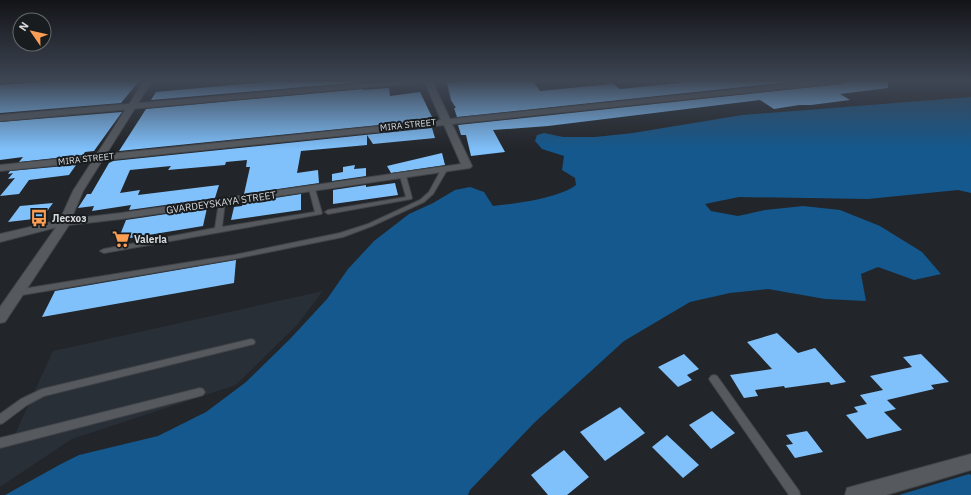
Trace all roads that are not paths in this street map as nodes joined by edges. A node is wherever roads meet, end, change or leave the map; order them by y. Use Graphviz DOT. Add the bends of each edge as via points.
graph roads {
  1 [pos="132,104"];
  2 [pos="163,104"];
  3 [pos="438,104"];
  4 [pos="612,104"];
  5 [pos="130,107"];
  6 [pos="0,118"];
  7 [pos="445,121"];
  8 [pos="100,158"];
  9 [pos="0,168"];
  10 [pos="444,170"];
  11 [pos="403,176"];
  12 [pos="312,189"];
  13 [pos="222,202"];
  14 [pos="328,212"];
  15 [pos="65,222"];
  16 [pos="218,230"];
  17 [pos="0,238"];
  18 [pos="104,251"];
  19 [pos="16,293"];
  20 [pos="0,318"];
  21 [pos="251,342"];
  22 [pos="714,379"];
  23 [pos="200,392"];
  24 [pos="0,420"];
  25 [pos="0,444"];
  26 [pos="971,462"];
  27 [pos="795,495"];
  28 [pos="854,495"];
  1 -- 5 [label="street"];
  2 -- 5 [label="street"];
  3 -- 7 [label="street"];
  4 -- 7 [label="street, MIRA STREET"];
  5 -- 6 [label="street"];
  5 -- 8 [label="street"];
  7 -- 8 [label="street, MIRA STREET"];
  7 -- 10 [label="street, GVARDEYSKAYA STREET" via="467,166"];
  8 -- 9 [label="street, MIRA STREET"];
  8 -- 15 [label="street" via="78,191"];
  10 -- 11 [label="street, GVARDEYSKAYA STREET"];
  10 -- 19 [label="lane" via="431,193 422,201 341,236 234,257"];
  11 -- 12 [label="street, GVARDEYSKAYA STREET"];
  11 -- 14 [label="lane" via="409,198"];
  12 -- 13 [label="street, GVARDEYSKAYA STREET"];
  12 -- 16 [label="lane" via="319,213"];
  13 -- 15 [label="street, GVARDEYSKAYA STREET"];
  13 -- 16 [label="lane"];
  15 -- 17 [label="street, GVARDEYSKAYA STREET"];
  15 -- 19 [label="street"];
  16 -- 18 [label="lane"];
  19 -- 20 [label="street"];
  21 -- 24 [label="lane" via="42,393 24,402"];
  22 -- 27 [label="lane"];
  23 -- 25 [label="lane"];
  26 -- 28 [label="street"];
}
